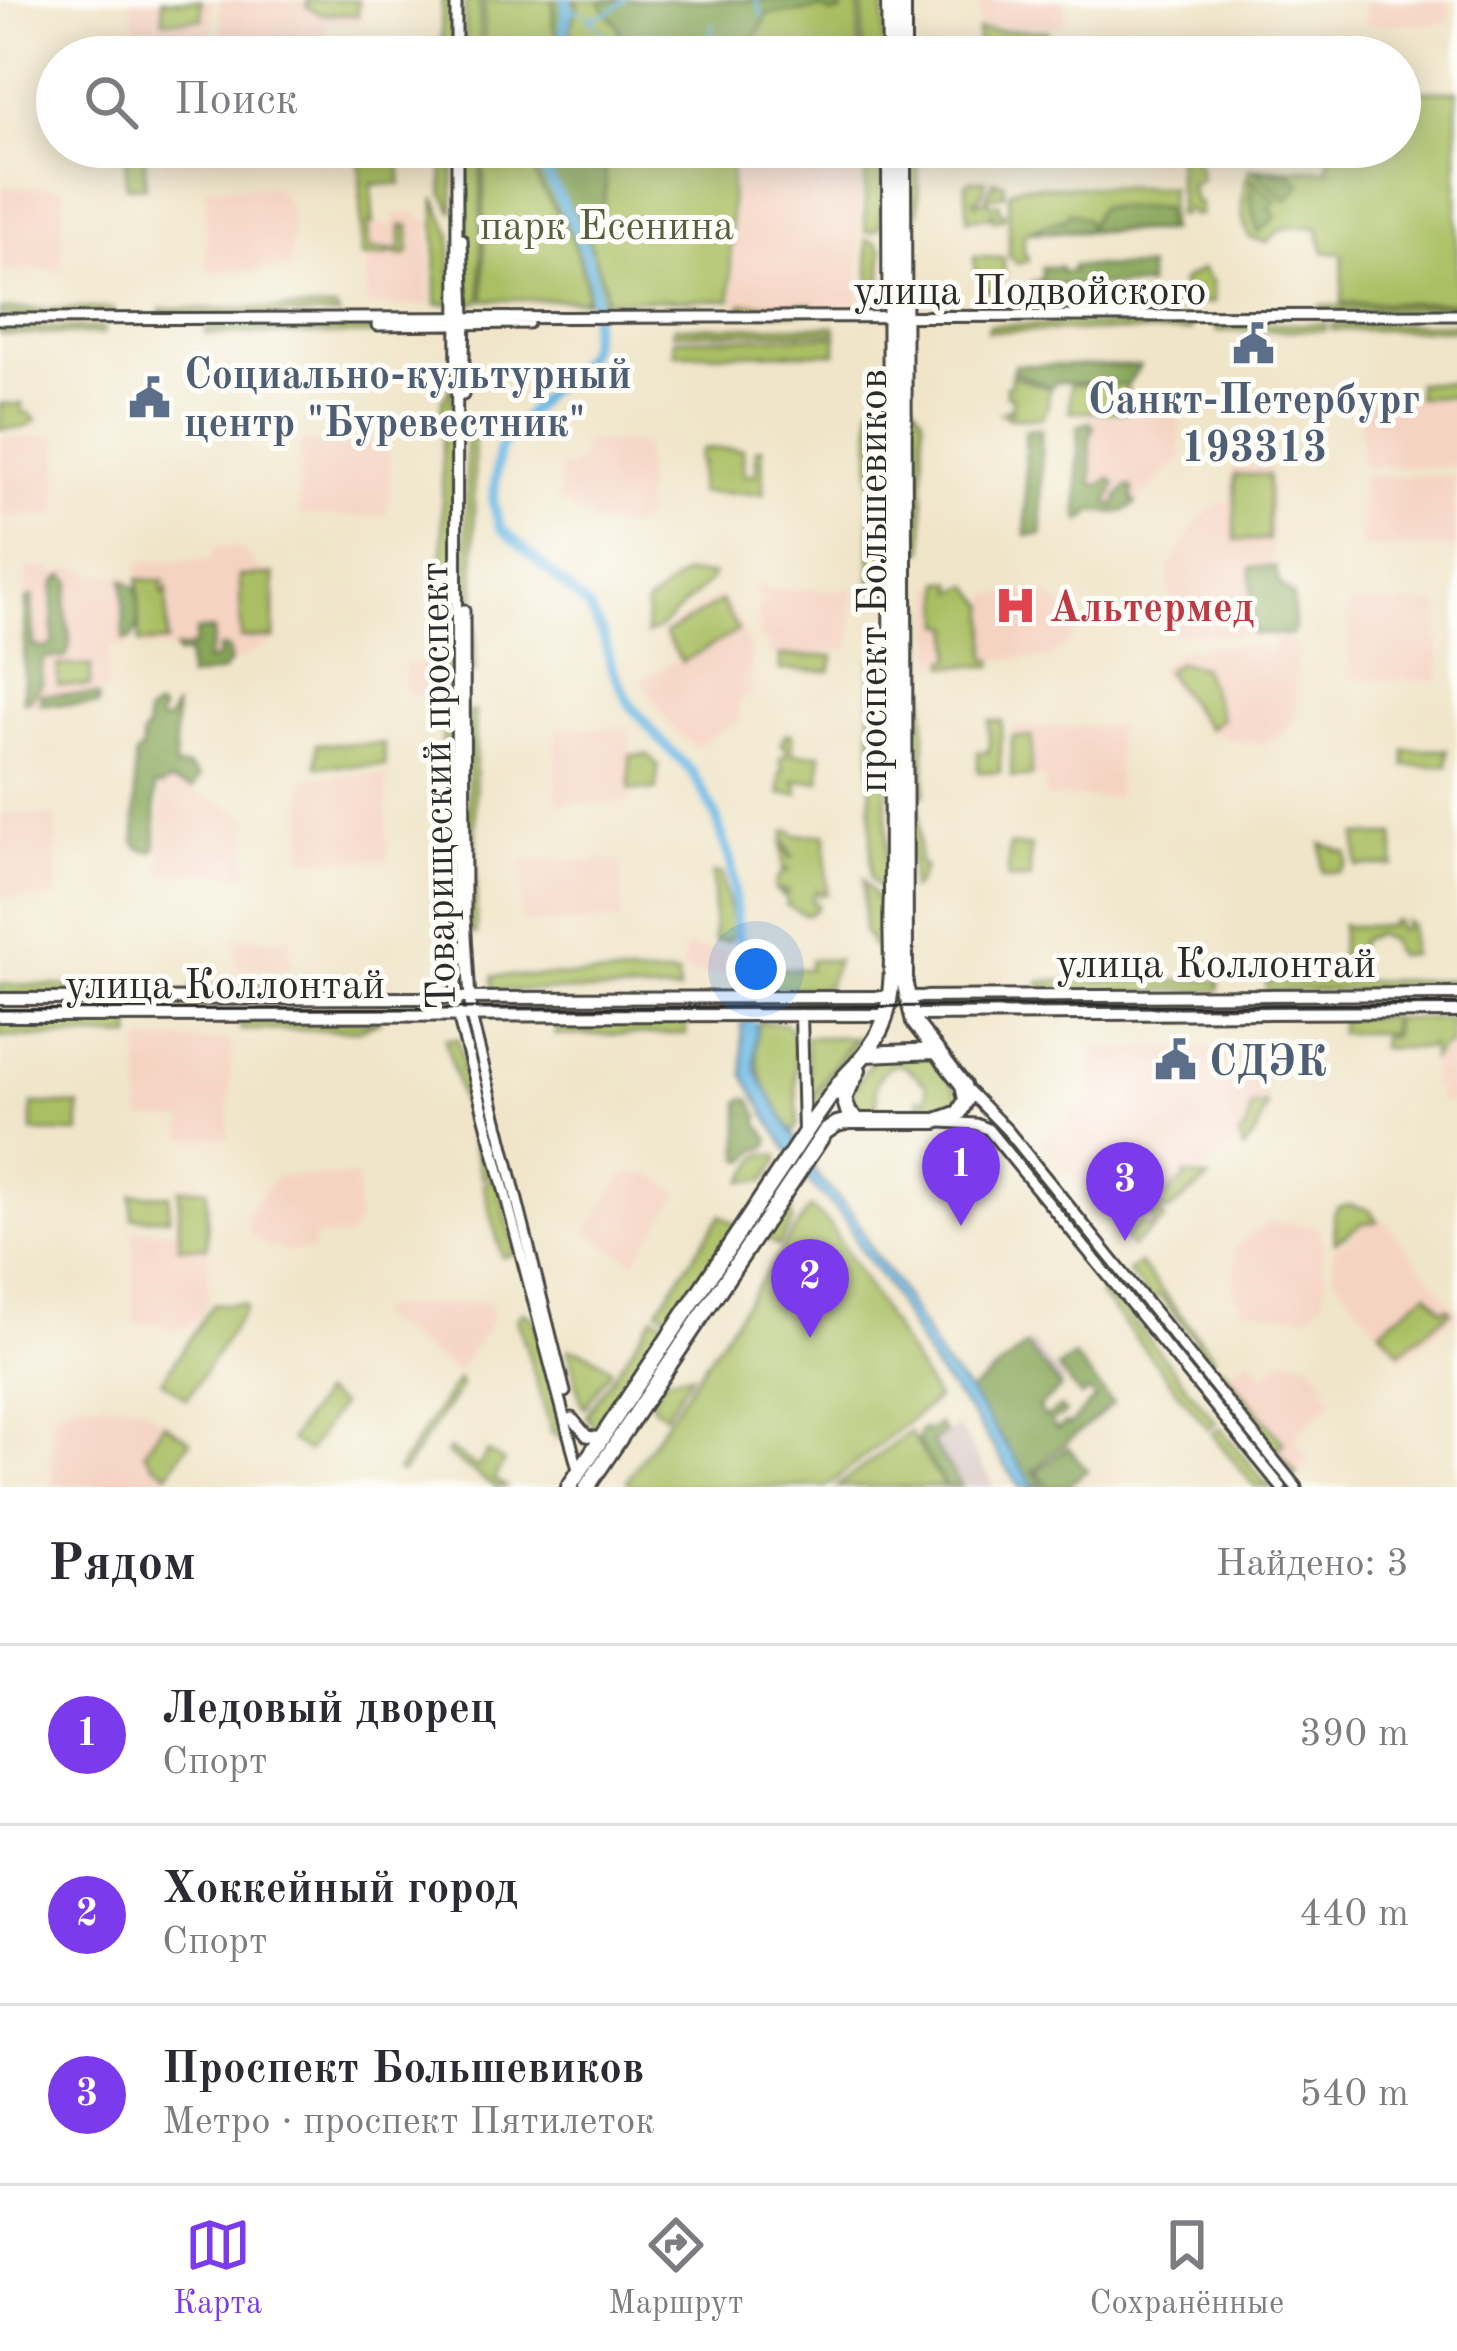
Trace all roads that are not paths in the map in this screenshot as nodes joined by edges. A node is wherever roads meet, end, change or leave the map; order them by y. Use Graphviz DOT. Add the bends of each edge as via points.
graph roads {
  1 [pos="459,0"];
  2 [pos="890,0"];
  3 [pos="903,0"];
  4 [pos="459,36"];
  5 [pos="890,36"];
  6 [pos="903,36"];
  7 [pos="460,168"];
  8 [pos="891,168"];
  9 [pos="902,168"];
  10 [pos="1457,318"];
  11 [pos="897,319"];
  12 [pos="461,321"];
  13 [pos="0,322"];
  14 [pos="1457,994"];
  15 [pos="890,997"];
  16 [pos="906,997"];
  17 [pos="463,998"];
  18 [pos="0,999"];
  19 [pos="1457,1012"];
  20 [pos="801,1015"];
  21 [pos="886,1015"];
  22 [pos="911,1015"];
  23 [pos="938,1015"];
  24 [pos="0,1016"];
  25 [pos="465,1016"];
  26 [pos="932,1046"];
  27 [pos="862,1059"];
  28 [pos="964,1085"];
  29 [pos="804,1092"];
  30 [pos="822,1109"];
  31 [pos="859,1121"];
  32 [pos="936,1121"];
  33 [pos="803,1136"];
  34 [pos="792,1168"];
  35 [pos="572,1418"];
  36 [pos="605,1435"];
  37 [pos="588,1481"];
  38 [pos="569,1487"];
  39 [pos="1280,1487"];
  40 [pos="1296,1487"];
  1 -- 4 [label="street"];
  2 -- 5 [label="main road"];
  3 -- 6 [label="main road"];
  7 -- 12 [label="street, Товарищеский проспект"];
  8 -- 11 [label="main road, проспект Большевиков"];
  9 -- 11 [label="main road, проспект Большевиков"];
  10 -- 11 [label="street, улица Подвойского"];
  11 -- 12 [label="street, улица Подвойского"];
  11 -- 15 [label="main road, проспект Большевиков"];
  11 -- 16 [label="main road, проспект Большевиков"];
  12 -- 13 [label="street"];
  12 -- 17 [label="street, Товарищеский проспект"];
  14 -- 16 [label="main road, улица Коллонтай"];
  15 -- 16 [label="main road, улица Коллонтай"];
  15 -- 17 [label="main road, улица Коллонтай"];
  15 -- 21 [label="main road, проспект Большевиков"];
  16 -- 22 [label="main road, проспект Большевиков"];
  17 -- 18 [label="main road, улица Коллонтай"];
  17 -- 25 [label="street, Товарищеский проспект"];
  19 -- 23 [label="main road, улица Коллонтай"];
  20 -- 21 [label="main road, улица Коллонтай"];
  20 -- 25 [label="main road, улица Коллонтай"];
  20 -- 29 [label="main road"];
  21 -- 22 [label="main road, улица Коллонтай"];
  21 -- 27 [label="main road, проспект Большевиков"];
  22 -- 23 [label="main road, улица Коллонтай"];
  22 -- 26 [label="main road, проспект Большевиков"];
  23 -- 26 [label="main road" via="926,1026"];
  24 -- 25 [label="main road, улица Коллонтай"];
  25 -- 35 [label="street, Товарищеский проспект"];
  25 -- 37 [label="street, Товарищеский проспект"];
  26 -- 27 [label="main road"];
  26 -- 28 [label="main road, проспект Большевиков"];
  27 -- 30 [label="main road"];
  27 -- 31 [label="main road" via="844,1098"];
  28 -- 32 [label="main road" via="962,1110"];
  28 -- 40 [label="street"];
  29 -- 30 [label="main road" via="809,1107"];
  29 -- 33 [label="main road"];
  30 -- 33 [label="main road"];
  31 -- 32 [label="main road"];
  31 -- 34 [label="main road" via="831,1127"];
  32 -- 39 [label="street" via="988,1129"];
  33 -- 34 [label="main road"];
  34 -- 36 [label="main road"];
  34 -- 37 [label="main road"];
  35 -- 36 [label="street" via="587,1436"];
  35 -- 37 [label="street, Товарищеский проспект"];
  36 -- 37 [label="main road"];
  37 -- 38 [label="main road"];
}
